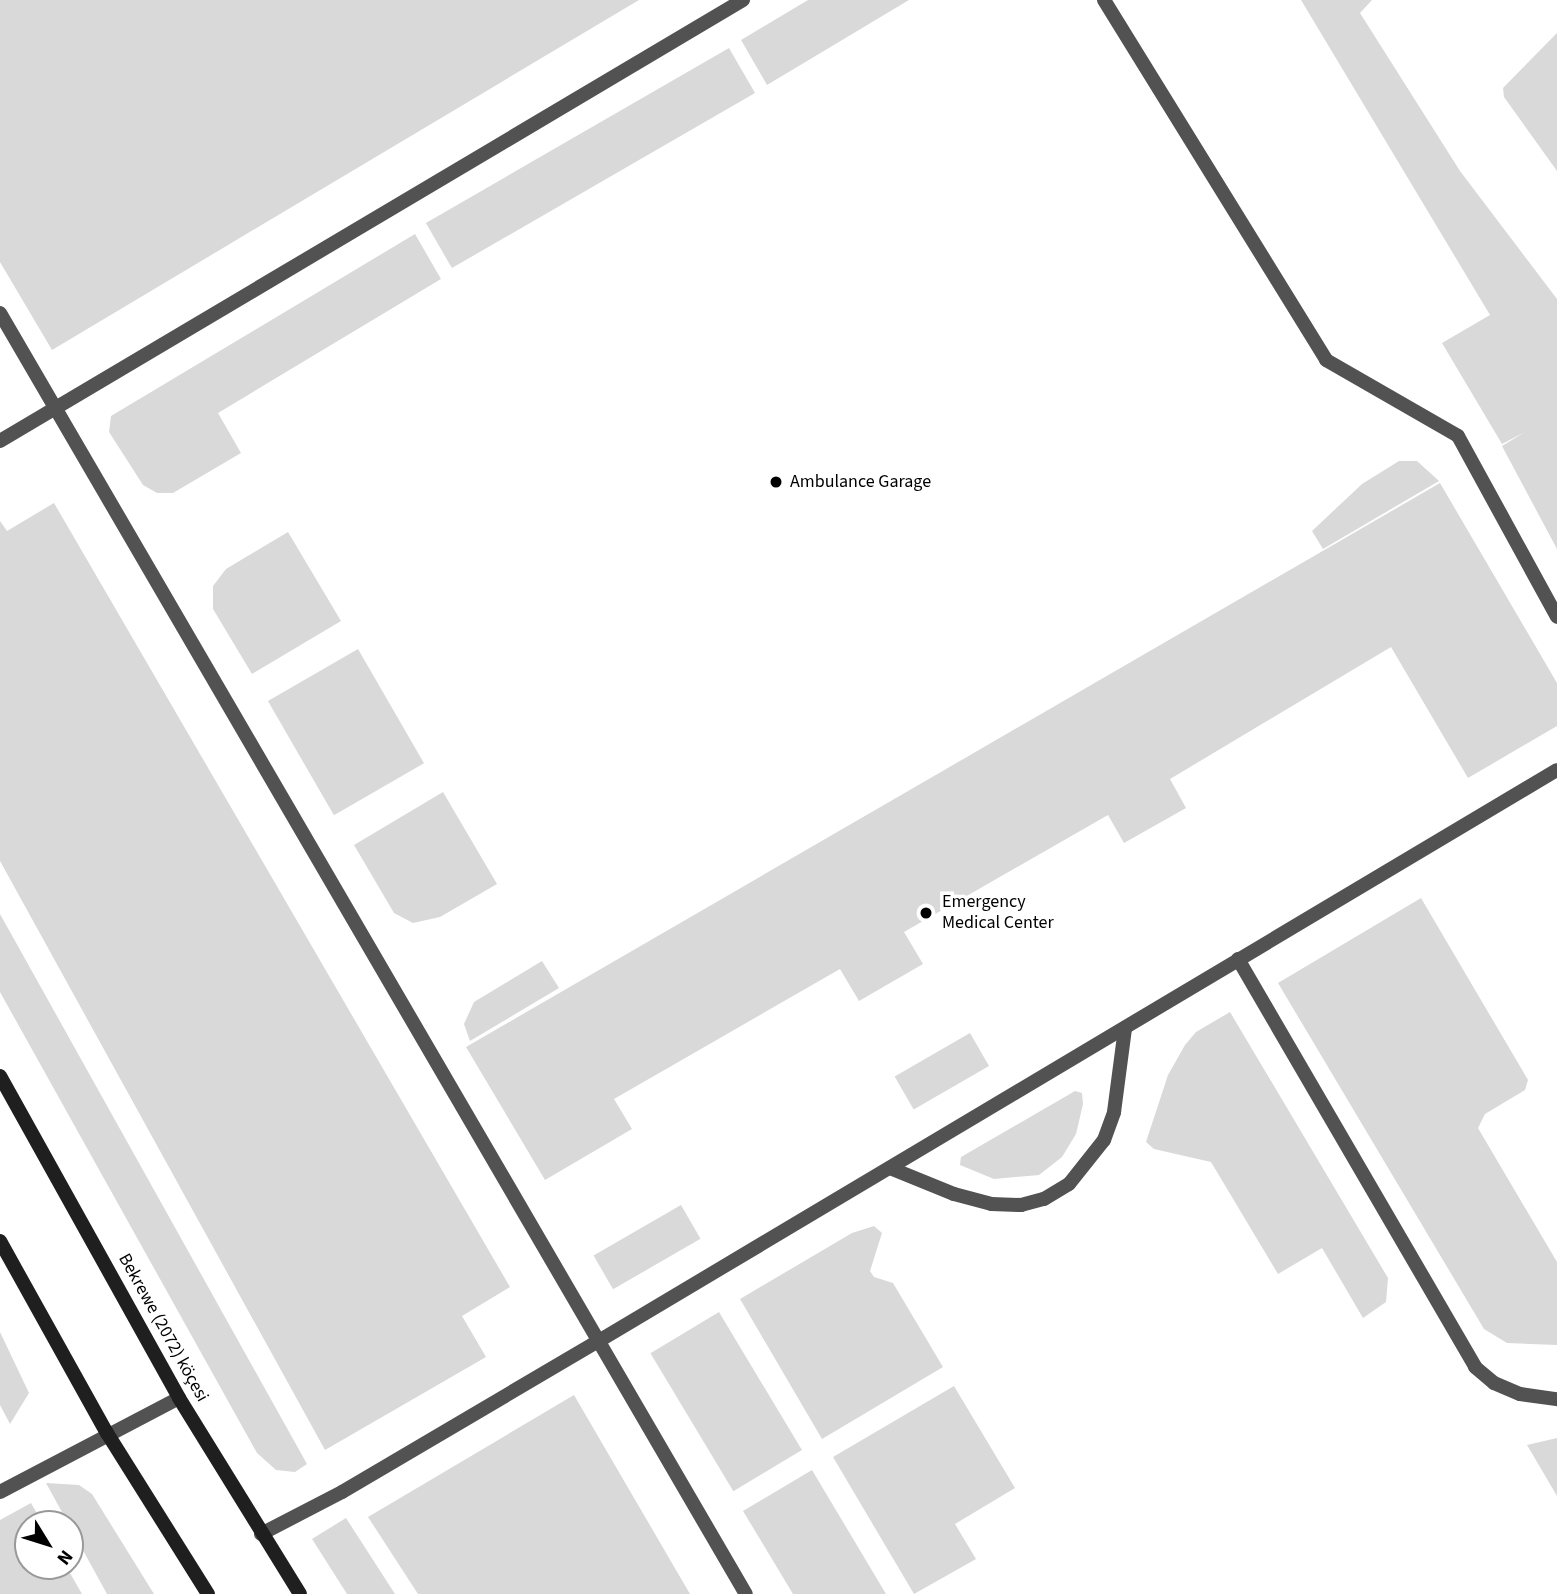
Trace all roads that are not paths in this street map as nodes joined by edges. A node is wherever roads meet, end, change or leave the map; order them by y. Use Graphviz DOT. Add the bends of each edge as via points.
graph roads {
  1 [pos="743,0"];
  2 [pos="1104,0"];
  3 [pos="0,313"];
  4 [pos="54,410"];
  5 [pos="0,441"];
  6 [pos="1557,617"];
  7 [pos="1557,770"];
  8 [pos="1238,959"];
  9 [pos="1125,1028"];
  10 [pos="0,1076"];
  11 [pos="890,1168"];
  12 [pos="0,1241"];
  13 [pos="597,1342"];
  14 [pos="179,1398"];
  15 [pos="1557,1399"];
  16 [pos="107,1433"];
  17 [pos="0,1492"];
  18 [pos="261,1534"];
  19 [pos="208,1594"];
  20 [pos="300,1594"];
  21 [pos="746,1594"];
  1 -- 4 [label="street"];
  2 -- 6 [label="street" via="1326,360 1458,436"];
  3 -- 4 [label="street"];
  4 -- 5 [label="street"];
  4 -- 13 [label="street"];
  7 -- 8 [label="street"];
  8 -- 9 [label="street"];
  8 -- 15 [label="street" via="1475,1367 1494,1383 1520,1394"];
  9 -- 11 [label="street"];
  9 -- 11 [label="street" via="1114,1112 1104,1140 1069,1184 1044,1199 1021,1205 991,1204"];
  10 -- 14 [label="main road, Bekrewe (2072) köçesi"];
  11 -- 13 [label="street"];
  12 -- 16 [label="main road"];
  13 -- 18 [label="street" via="342,1492"];
  13 -- 21 [label="street"];
  14 -- 16 [label="street"];
  14 -- 18 [label="main road, Bekrewe (2072) köçesi"];
  16 -- 17 [label="street"];
  16 -- 19 [label="main road"];
  18 -- 20 [label="main road, Bekrewe (2072) köçesi"];
}
